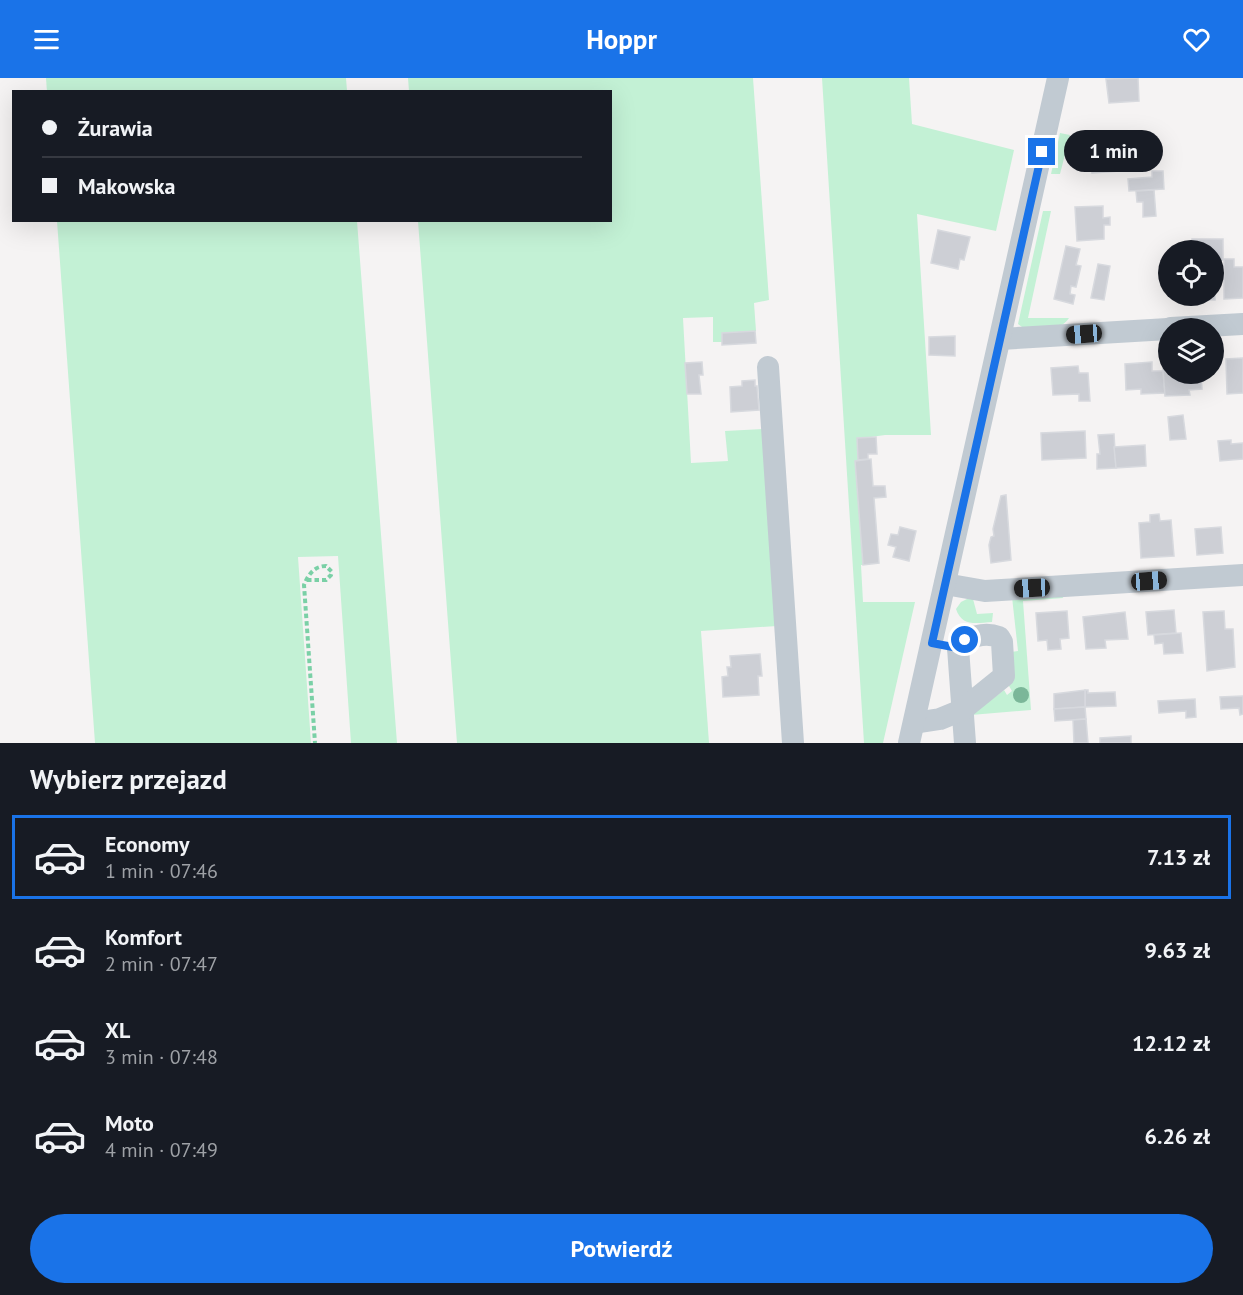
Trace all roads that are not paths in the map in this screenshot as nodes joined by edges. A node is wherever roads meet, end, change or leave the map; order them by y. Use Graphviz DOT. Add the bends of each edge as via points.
graph roads {
  1 [pos="1058,78"];
  2 [pos="1243,324"];
  3 [pos="1224,325"];
  4 [pos="1158,330"];
  5 [pos="1000,339"];
  6 [pos="768,367"];
  7 [pos="1243,575"];
  8 [pos="945,584"];
  9 [pos="932,643"];
  10 [pos="958,648"];
  11 [pos="962,710"];
  12 [pos="912,733"];
  13 [pos="793,743"];
  14 [pos="965,743"];
  1 -- 5 [label="street"];
  2 -- 3 [label="street"];
  4 -- 5 [label="street"];
  5 -- 8 [label="street"];
  6 -- 13 [label="street"];
  7 -- 8 [label="street" via="986,591"];
  8 -- 9 [label="street"];
  9 -- 10 [label="street"];
  9 -- 12 [label="street"];
  10 -- 11 [label="street"];
  10 -- 11 [label="street" via="969,638 996,635 1001,639 1005,669 1001,681"];
  11 -- 12 [label="street"];
  11 -- 14 [label="street"];
}
